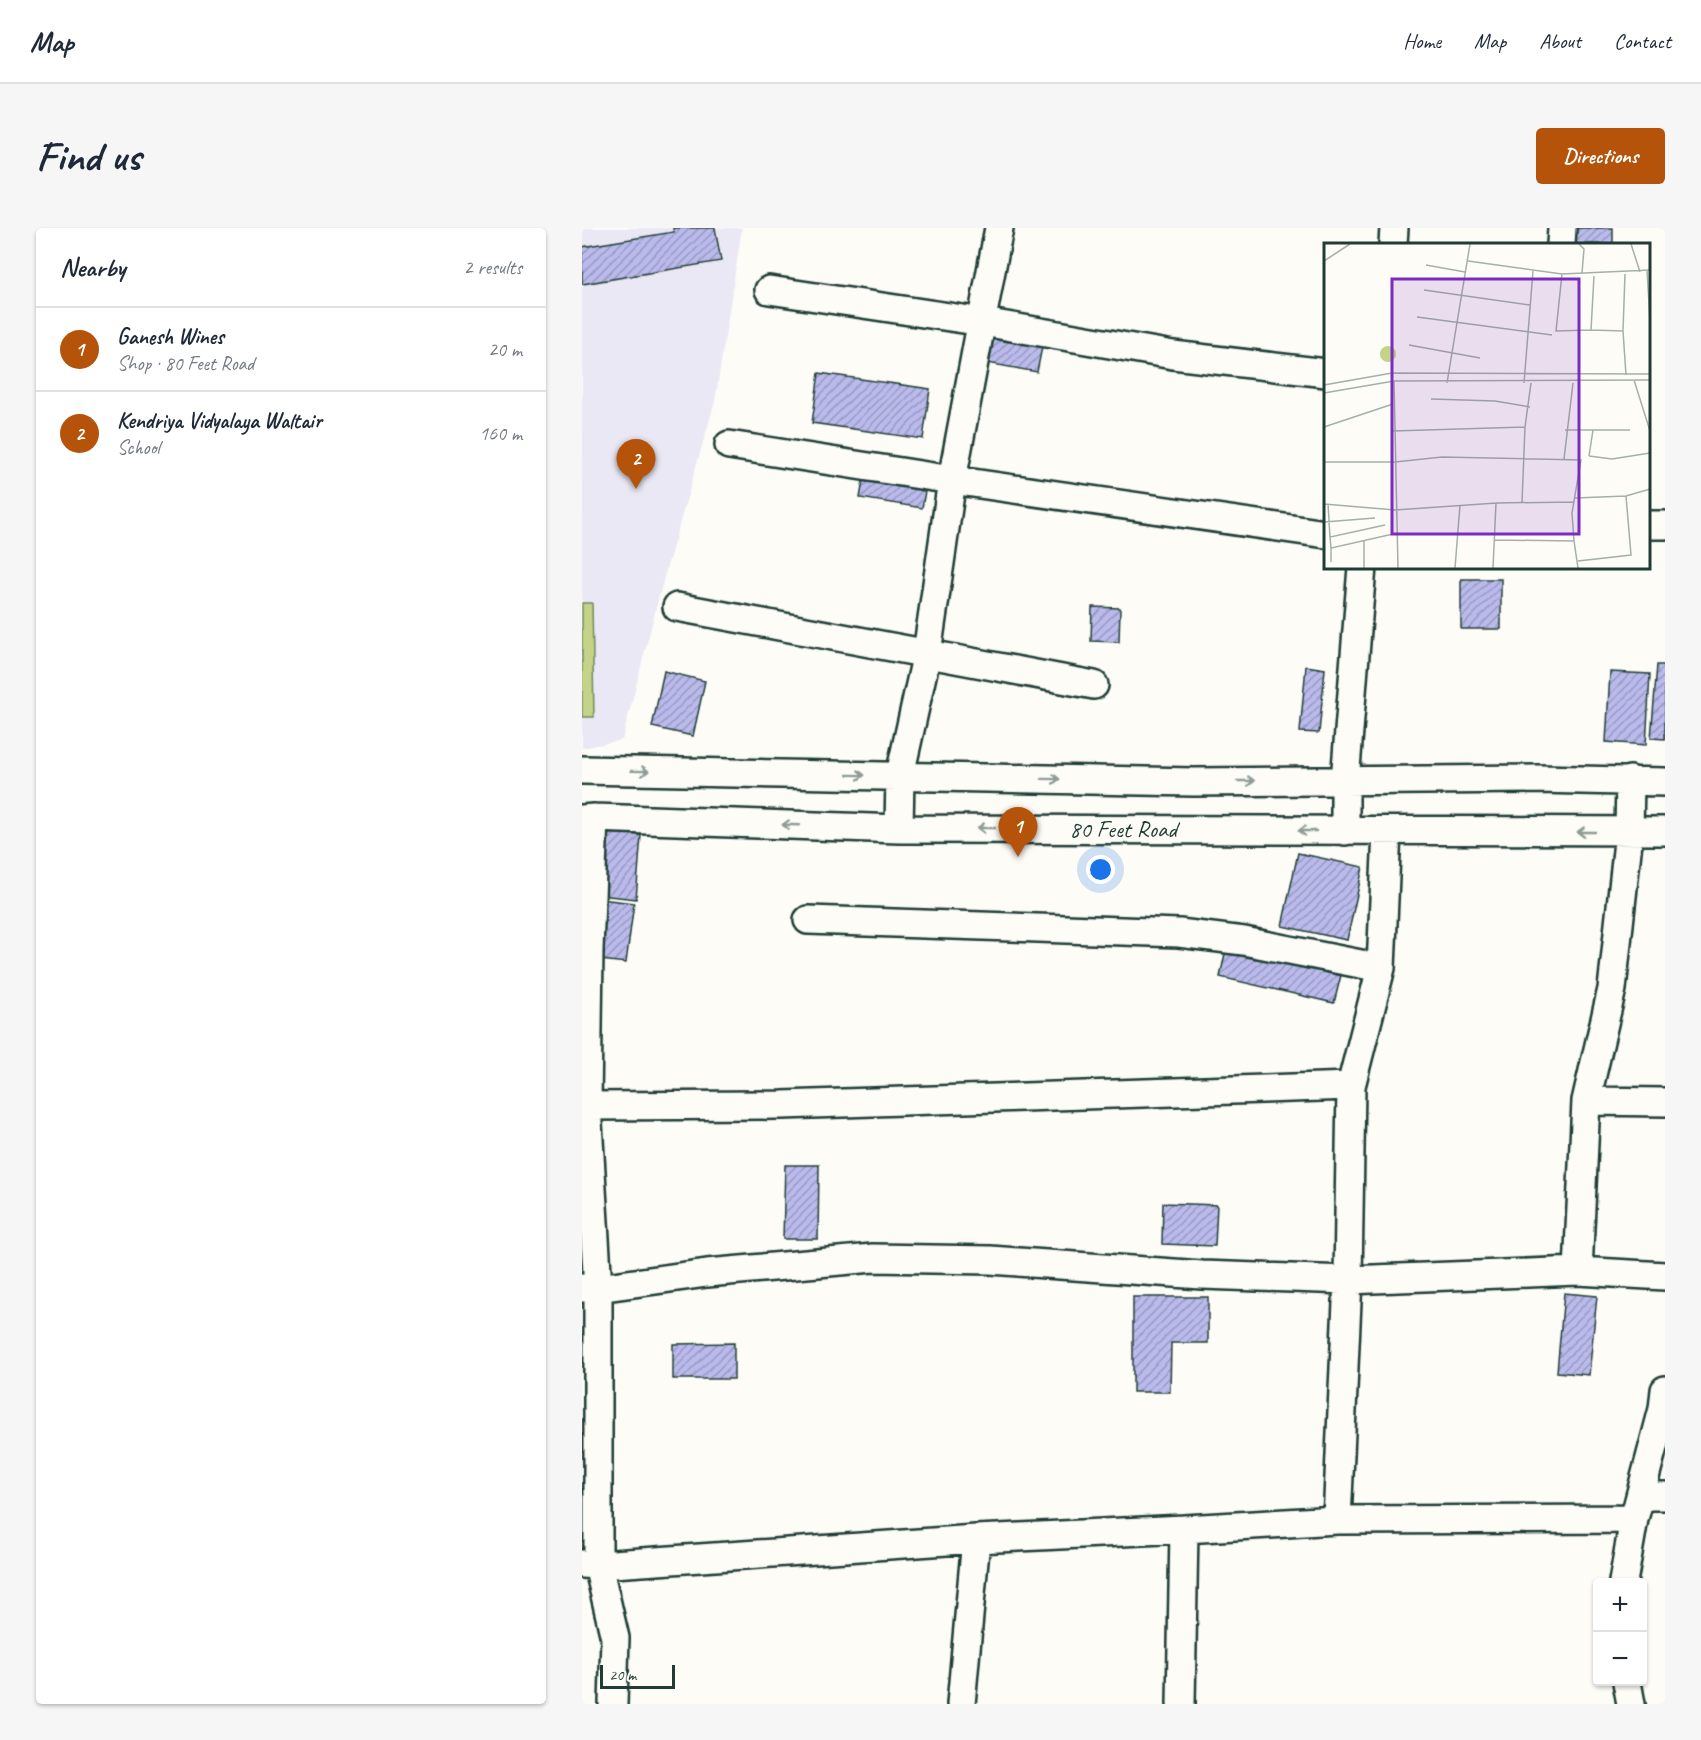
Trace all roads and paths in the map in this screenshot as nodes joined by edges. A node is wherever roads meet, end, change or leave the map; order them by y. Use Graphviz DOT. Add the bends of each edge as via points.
graph roads {
  1 [pos="999,228"];
  2 [pos="1394,228"];
  3 [pos="1562,228"];
  4 [pos="1393,243"];
  5 [pos="1561,243"];
  6 [pos="769,290"];
  7 [pos="983,322"];
  8 [pos="1324,373"];
  9 [pos="729,445"];
  10 [pos="952,480"];
  11 [pos="1324,534"];
  12 [pos="1362,568"];
  13 [pos="677,607"];
  14 [pos="927,653"];
  15 [pos="1094,685"];
  16 [pos="582,770"];
  17 [pos="900,775"];
  18 [pos="1630,780"];
  19 [pos="1344,781"];
  20 [pos="1665,782"];
  21 [pos="588,818"];
  22 [pos="899,829"];
  23 [pos="1345,831"];
  24 [pos="1387,831"];
  25 [pos="1665,831"];
  26 [pos="1629,832"];
  27 [pos="808,920"];
  28 [pos="585,951"];
  29 [pos="1381,968"];
  30 [pos="1351,1086"];
  31 [pos="1586,1101"];
  32 [pos="1665,1102"];
  33 [pos="587,1106"];
  34 [pos="1578,1271"];
  35 [pos="1665,1276"];
  36 [pos="1348,1280"];
  37 [pos="590,1288"];
  38 [pos="1665,1390"];
  39 [pos="1646,1504"];
  40 [pos="1336,1520"];
  41 [pos="1184,1529"];
  42 [pos="976,1539"];
  43 [pos="588,1564"];
  44 [pos="1624,1578"];
  45 [pos="1628,1686"];
  46 [pos="613,1704"];
  47 [pos="961,1704"];
  48 [pos="1181,1704"];
  49 [pos="1631,1704"];
  1 -- 7 [label="street"];
  2 -- 4 [label="street"];
  3 -- 5 [label="street"];
  6 -- 7 [label="street"];
  7 -- 8 [label="street" via="1173,355"];
  7 -- 10 [label="street"];
  9 -- 10 [label="street"];
  10 -- 11 [label="street"];
  10 -- 14 [label="street"];
  12 -- 19 [label="street"];
  13 -- 14 [label="street"];
  14 -- 15 [label="street"];
  14 -- 17 [label="street"];
  16 -- 17 [label="street, 80 Feet Road, one-way"];
  17 -- 19 [label="street, 80 Feet Road, one-way" via="1194,782"];
  17 -- 22 [label="street"];
  18 -- 19 [label="street, 80 Feet Road"];
  18 -- 20 [label="street, 80 Feet Road"];
  18 -- 26 [label="street"];
  19 -- 23 [label="street"];
  22 -- 21 [label="street, 80 Feet Road, one-way"];
  21 -- 28 [label="street"];
  23 -- 22 [label="street, 80 Feet Road, one-way"];
  23 -- 24 [label="street, 80 Feet Road"];
  26 -- 24 [label="street, 80 Feet Road, one-way"];
  24 -- 29 [label="street"];
  25 -- 26 [label="street, 80 Feet Road"];
  26 -- 31 [label="street" via="1612,989"];
  27 -- 29 [label="street" via="1179,933 1244,941"];
  28 -- 33 [label="street"];
  29 -- 30 [label="street"];
  30 -- 33 [label="street" via="782,1105"];
  30 -- 36 [label="street"];
  31 -- 32 [label="street"];
  31 -- 34 [label="street"];
  33 -- 37 [label="street"];
  34 -- 35 [label="street"];
  34 -- 36 [label="street"];
  36 -- 37 [label="street" via="1202,1275 990,1260 873,1258"];
  36 -- 40 [label="street"];
  37 -- 43 [label="street"];
  38 -- 39 [label="street"];
  39 -- 40 [label="street"];
  39 -- 44 [label="street"];
  40 -- 41 [label="street"];
  41 -- 42 [label="street"];
  41 -- 48 [label="street"];
  42 -- 43 [label="street"];
  42 -- 47 [label="street"];
  43 -- 46 [label="street" via="615,1638"];
  45 -- 49 [label="street"];
}
